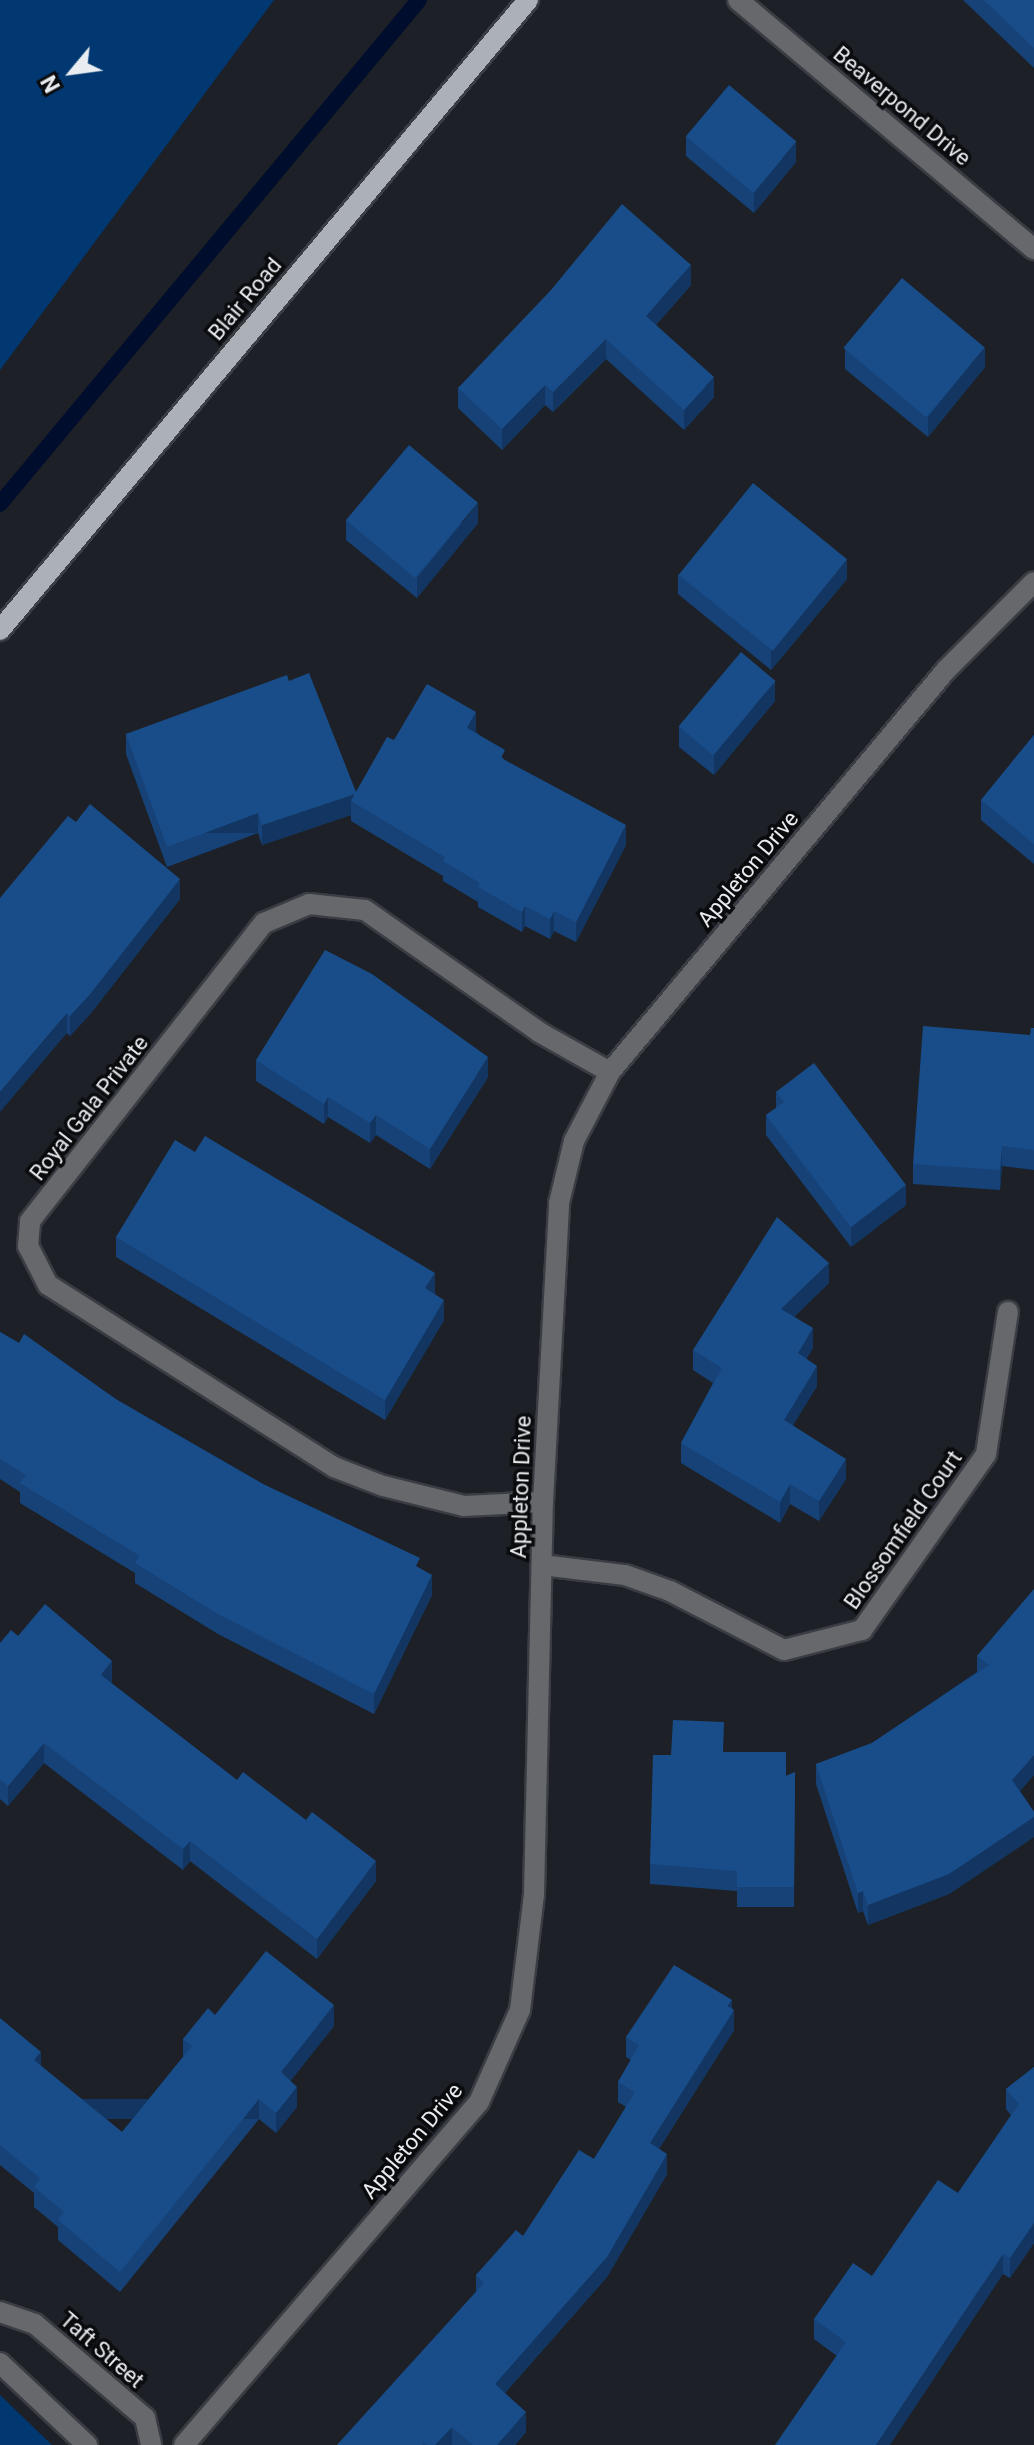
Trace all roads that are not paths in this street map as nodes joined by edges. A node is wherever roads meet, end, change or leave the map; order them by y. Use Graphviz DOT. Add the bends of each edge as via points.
graph roads {
  1 [pos="528,0"];
  2 [pos="738,0"];
  3 [pos="1034,249"];
  4 [pos="1034,582"];
  5 [pos="0,630"];
  6 [pos="610,1072"];
  7 [pos="1008,1312"];
  8 [pos="543,1502"];
  9 [pos="542,1565"];
  10 [pos="0,2312"];
  11 [pos="0,2363"];
  12 [pos="87,2445"];
  13 [pos="151,2445"];
  14 [pos="184,2445"];
  1 -- 5 [label="main road, Blair Road"];
  2 -- 3 [label="street, Beaverpond Drive"];
  4 -- 6 [label="street, Appleton Drive" via="946,670"];
  6 -- 8 [label="street, Appleton Drive" via="574,1141 559,1203"];
  6 -- 8 [label="street, Royal Gala Private" via="539,1032 365,910 309,904 264,923 30,1221 28,1246 48,1285 334,1467 383,1486 464,1506"];
  7 -- 9 [label="street, Blossomfield Court" via="986,1454 862,1630 784,1650 670,1591 625,1575"];
  8 -- 9 [label="street, Appleton Drive"];
  9 -- 14 [label="street, Appleton Drive" via="534,1895 520,2010 479,2102"];
  10 -- 13 [label="street, Taft Street" via="35,2324 145,2418"];
  11 -- 12 [label="street"];
}
